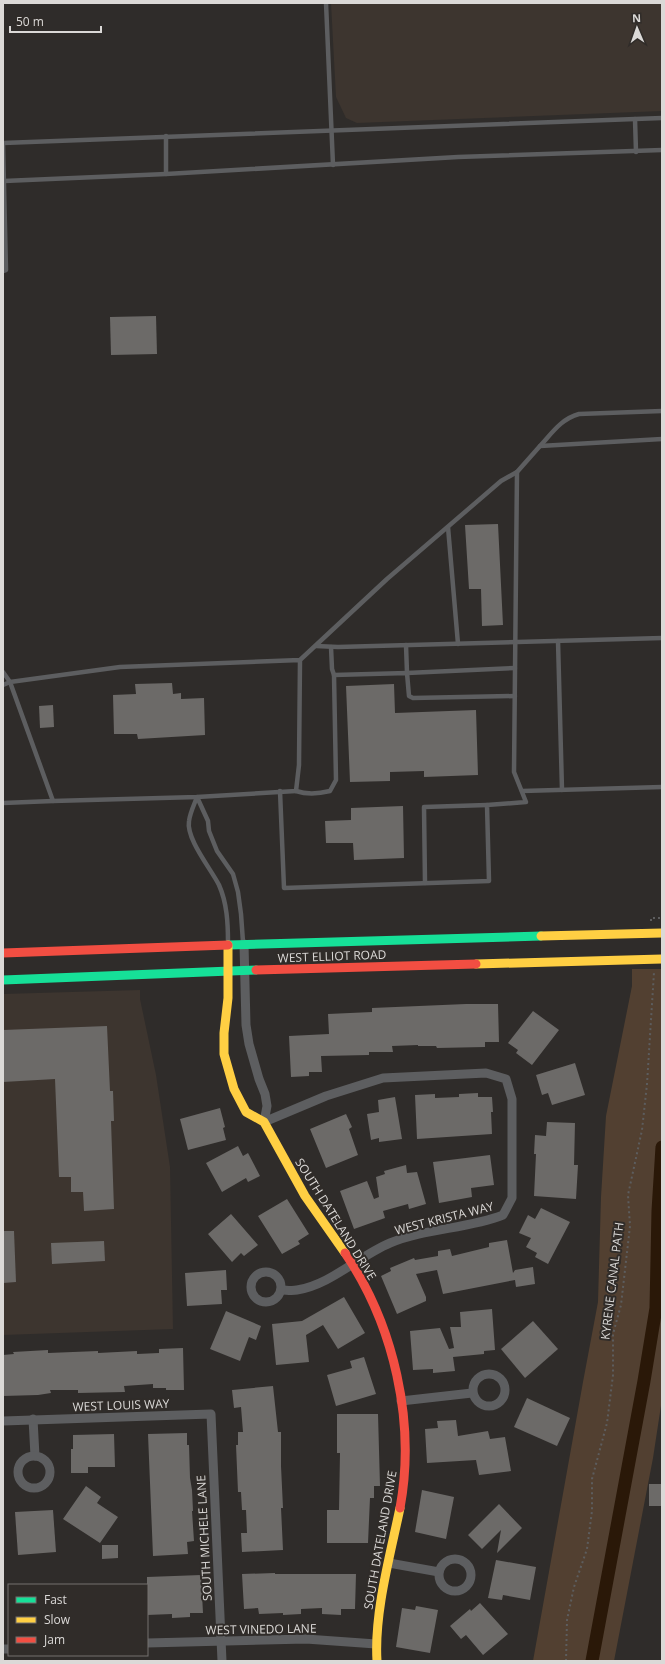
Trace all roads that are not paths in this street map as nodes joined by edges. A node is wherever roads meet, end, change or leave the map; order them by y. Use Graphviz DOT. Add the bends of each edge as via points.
graph roads {
  1 [pos="326,3"];
  2 [pos="662,118"];
  3 [pos="635,119"];
  4 [pos="331,131"];
  5 [pos="166,136"];
  6 [pos="3,143"];
  7 [pos="662,150"];
  8 [pos="636,152"];
  9 [pos="333,165"];
  10 [pos="166,174"];
  11 [pos="4,181"];
  12 [pos="4,214"];
  13 [pos="3,271"];
  14 [pos="662,411"];
  15 [pos="662,440"];
  16 [pos="540,446"];
  17 [pos="517,472"];
  18 [pos="448,527"];
  19 [pos="662,638"];
  20 [pos="558,641"];
  21 [pos="515,643"];
  22 [pos="458,644"];
  23 [pos="406,645"];
  24 [pos="316,646"];
  25 [pos="331,647"];
  26 [pos="300,660"];
  27 [pos="515,668"];
  28 [pos="3,672"];
  29 [pos="407,673"];
  30 [pos="334,675"];
  31 [pos="10,682"];
  32 [pos="3,685"];
  33 [pos="515,696"];
  34 [pos="662,787"];
  35 [pos="296,790"];
  36 [pos="562,790"];
  37 [pos="522,791"];
  38 [pos="280,792"];
  39 [pos="197,797"];
  40 [pos="53,801"];
  41 [pos="3,803"];
  42 [pos="487,805"];
  43 [pos="426,883"];
  44 [pos="662,933"];
  45 [pos="244,944"];
  46 [pos="228,945"];
  47 [pos="3,953"];
  48 [pos="662,959"];
  49 [pos="227,971"];
  50 [pos="244,971"];
  51 [pos="3,980"];
  52 [pos="264,1122"];
  53 [pos="352,1264"];
  54 [pos="282,1290"];
  55 [pos="472,1393"];
  56 [pos="401,1400"];
  57 [pos="210,1414"];
  58 [pos="33,1420"];
  59 [pos="3,1421"];
  60 [pos="35,1456"];
  61 [pos="389,1563"];
  62 [pos="439,1572"];
  63 [pos="221,1641"];
  64 [pos="148,1643"];
  65 [pos="376,1644"];
  66 [pos="222,1661"];
  67 [pos="377,1661"];
  1 -- 4 [label="lane"];
  2 -- 3 [label="lane"];
  3 -- 4 [label="lane"];
  3 -- 8 [label="lane"];
  4 -- 5 [label="lane"];
  4 -- 9 [label="lane"];
  5 -- 6 [label="lane"];
  5 -- 10 [label="lane"];
  6 -- 11 [label="lane"];
  7 -- 8 [label="lane"];
  8 -- 9 [label="lane" via="458,157"];
  9 -- 10 [label="lane"];
  10 -- 11 [label="lane"];
  11 -- 12 [label="lane"];
  12 -- 13 [label="lane" via="6,270"];
  14 -- 16 [label="lane" via="579,414 568,417"];
  15 -- 16 [label="lane"];
  16 -- 17 [label="lane"];
  17 -- 18 [label="lane" via="501,481"];
  17 -- 21 [label="lane"];
  18 -- 22 [label="lane"];
  18 -- 24 [label="lane" via="387,579"];
  19 -- 20 [label="lane"];
  20 -- 21 [label="lane"];
  20 -- 36 [label="lane"];
  21 -- 22 [label="lane"];
  21 -- 27 [label="lane"];
  22 -- 23 [label="lane"];
  23 -- 25 [label="lane"];
  23 -- 29 [label="lane"];
  24 -- 25 [label="lane"];
  24 -- 26 [label="lane"];
  25 -- 30 [label="lane"];
  26 -- 31 [label="lane" via="120,667"];
  26 -- 35 [label="lane" via="299,765"];
  27 -- 29 [label="lane"];
  27 -- 33 [label="lane"];
  28 -- 31 [label="lane"];
  29 -- 30 [label="lane"];
  29 -- 33 [label="lane" via="408,692 413,698"];
  30 -- 35 [label="lane" via="336,780 330,791 320,794 304,794"];
  31 -- 32 [label="lane"];
  31 -- 40 [label="lane"];
  33 -- 37 [label="lane" via="514,772"];
  34 -- 36 [label="lane"];
  35 -- 38 [label="lane"];
  36 -- 37 [label="lane"];
  37 -- 42 [label="lane" via="526,802"];
  38 -- 39 [label="lane"];
  38 -- 43 [label="lane" via="284,888"];
  39 -- 40 [label="lane"];
  39 -- 45 [label="lane" via="217,851 233,874 242,914"];
  39 -- 46 [label="lane" via="188,822 196,847 224,898"];
  40 -- 41 [label="lane"];
  42 -- 43 [label="lane" via="489,881"];
  42 -- 43 [label="lane" via="424,807"];
  44 -- 45 [label="main road, WEST ELLIOT ROAD"];
  45 -- 46 [label="main road, WEST ELLIOT ROAD"];
  45 -- 50 [label="street"];
  46 -- 47 [label="main road, WEST ELLIOT ROAD"];
  46 -- 49 [label="main road"];
  48 -- 50 [label="main road, WEST ELLIOT ROAD"];
  49 -- 50 [label="main road, WEST ELLIOT ROAD"];
  49 -- 51 [label="main road, WEST ELLIOT ROAD"];
  49 -- 52 [label="main road" via="224,1054 234,1089 246,1112"];
  50 -- 52 [label="street" via="246,1025 249,1044 265,1094 267,1106"];
  52 -- 53 [label="main road, SOUTH DATELAND DRIVE" via="305,1196"];
  52 -- 53 [label="street, WEST KRISTA WAY" via="326,1096 383,1078 486,1073 506,1079 512,1099 512,1198 503,1215 489,1221 441,1228 390,1243"];
  53 -- 54 [label="street, WEST KRISTA WAY" via="316,1285 296,1291"];
  53 -- 56 [label="main road, SOUTH DATELAND DRIVE" via="372,1302 390,1347"];
  55 -- 56 [label="street"];
  56 -- 61 [label="main road, SOUTH DATELAND DRIVE" via="406,1455 404,1485"];
  57 -- 58 [label="street, WEST LOUIS WAY"];
  57 -- 63 [label="street, SOUTH MICHELE LANE"];
  58 -- 59 [label="street, WEST LOUIS WAY"];
  58 -- 60 [label="street"];
  61 -- 62 [label="street"];
  61 -- 65 [label="main road, SOUTH DATELAND DRIVE"];
  63 -- 64 [label="street, WEST VINEDO LANE"];
  63 -- 65 [label="street, WEST VINEDO LANE" via="306,1639"];
  63 -- 66 [label="street, SOUTH MICHELE LANE"];
  65 -- 67 [label="main road, SOUTH DATELAND DRIVE"];
}
